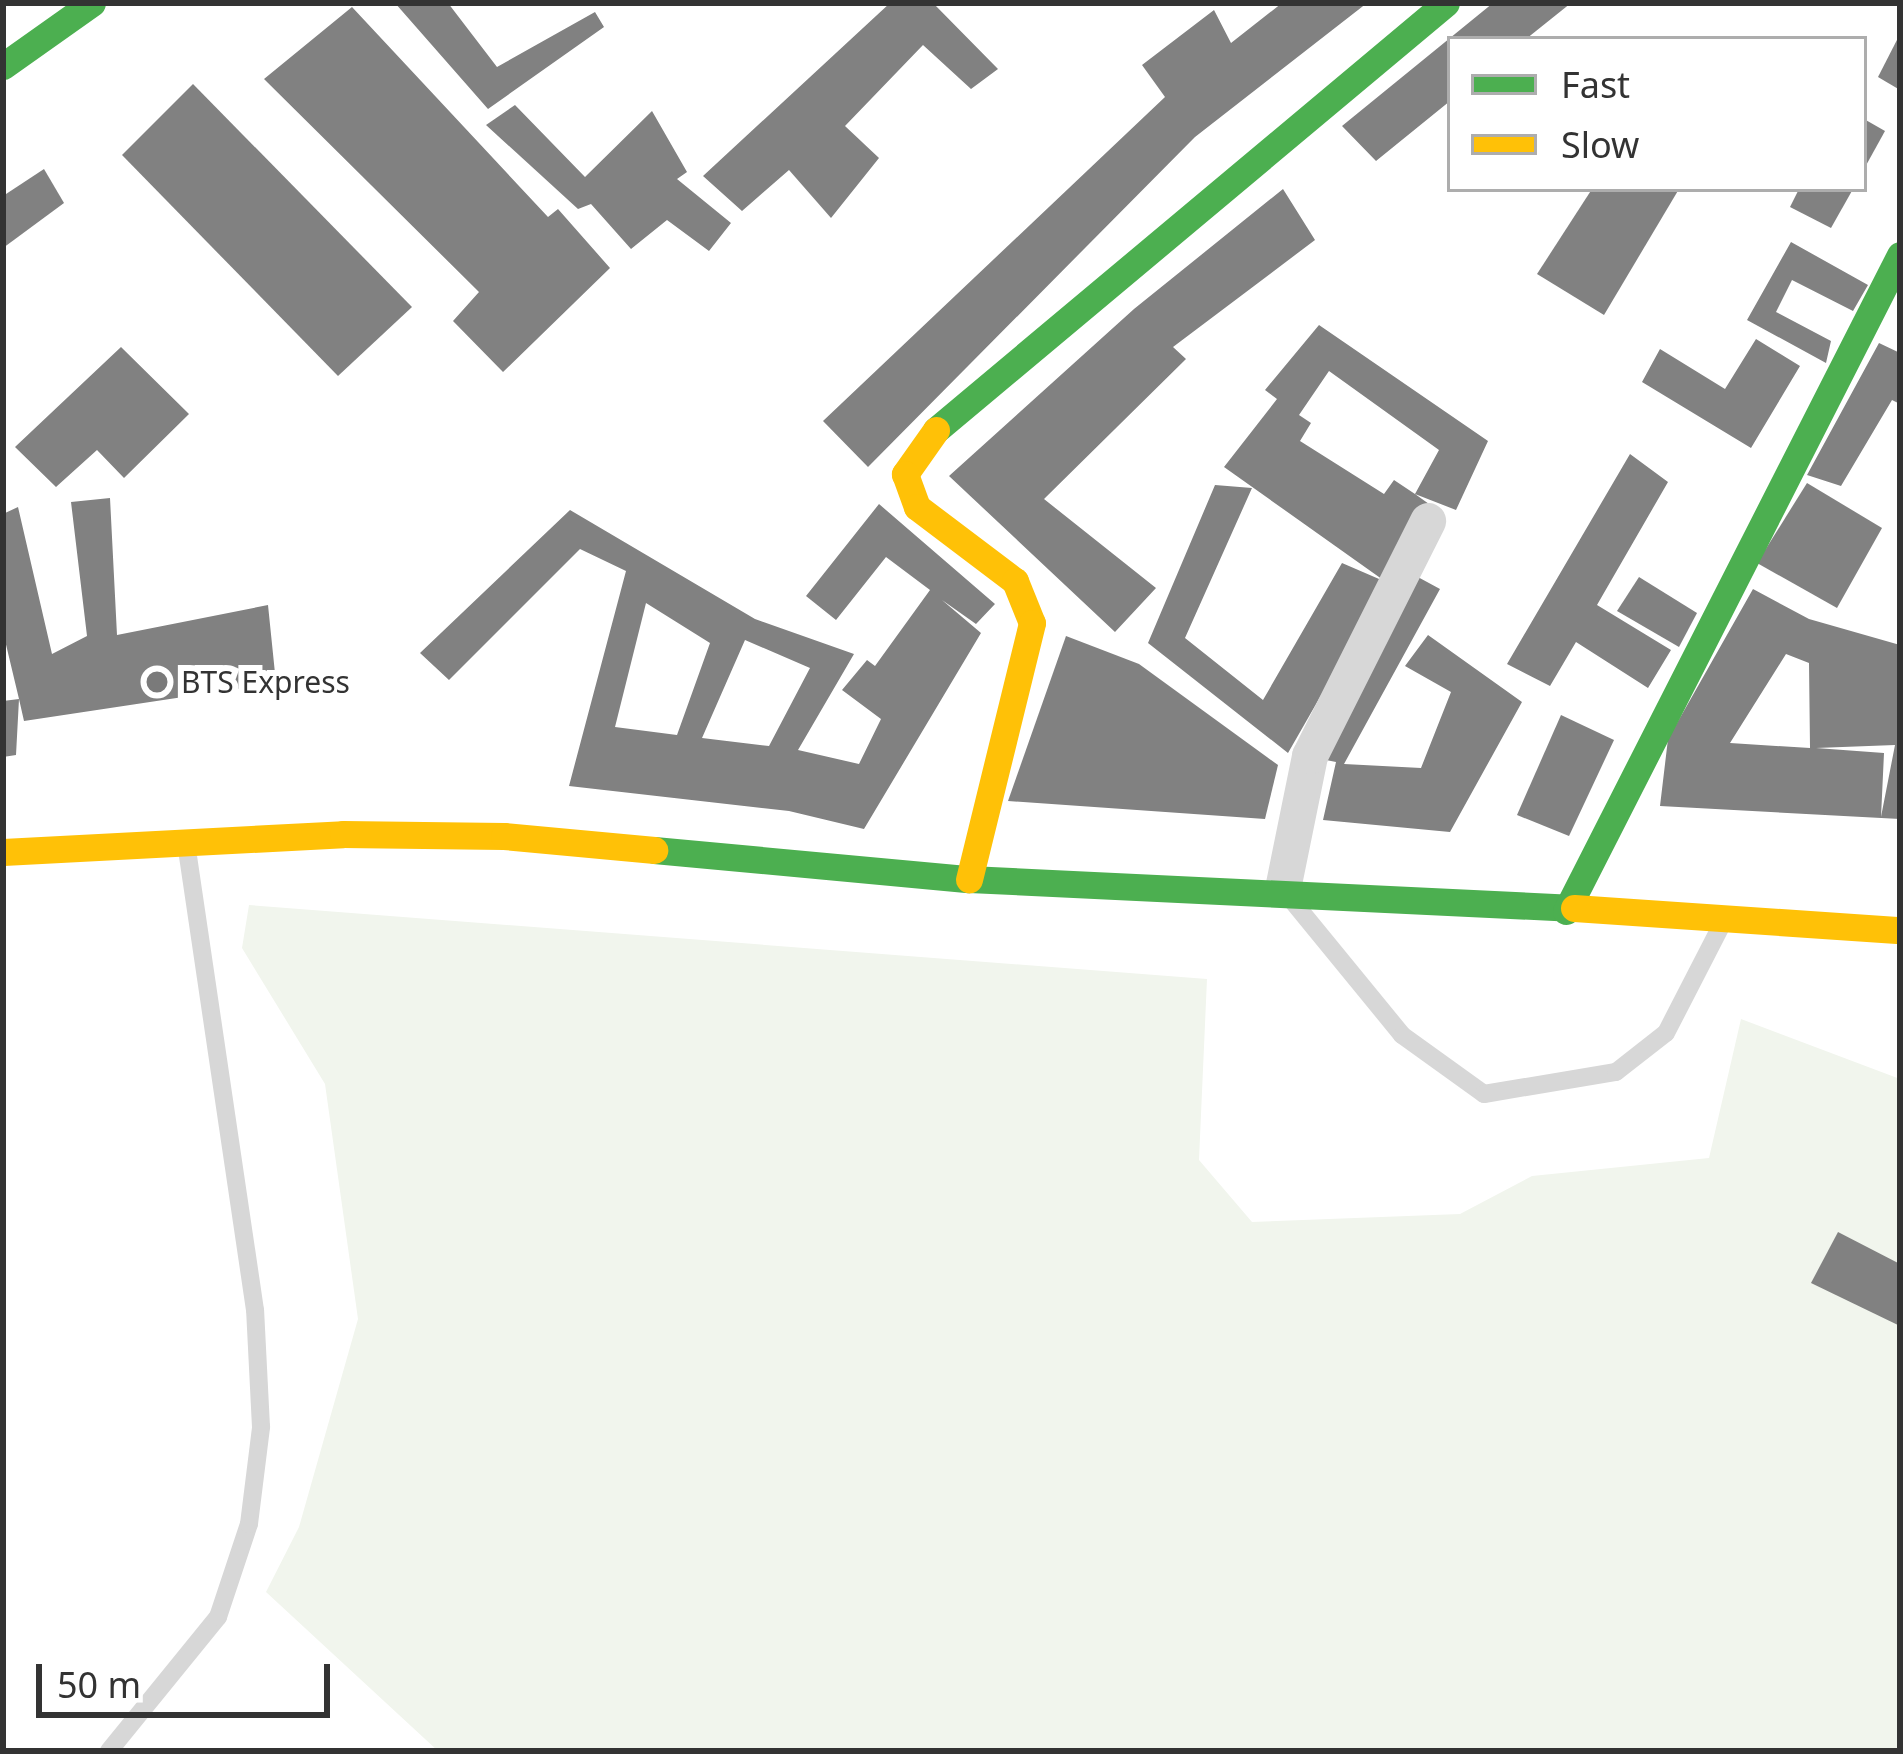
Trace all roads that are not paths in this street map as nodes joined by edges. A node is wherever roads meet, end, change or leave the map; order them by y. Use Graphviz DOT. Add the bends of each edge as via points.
graph roads {
  1 [pos="92,3"];
  2 [pos="1446,3"];
  3 [pos="3,66"];
  4 [pos="1900,255"];
  5 [pos="1427,520"];
  6 [pos="186,843"];
  7 [pos="3,853"];
  8 [pos="969,879"];
  9 [pos="1283,890"];
  10 [pos="1566,911"];
  11 [pos="1725,919"];
  12 [pos="1900,930"];
  13 [pos="109,1751"];
  1 -- 3 [label="street"];
  2 -- 8 [label="street" via="930,435 905,474 917,507 1015,580 1032,623"];
  4 -- 10 [label="street"];
  5 -- 9 [label="street" via="1310,756"];
  6 -- 7 [label="street"];
  6 -- 8 [label="street" via="504,836"];
  6 -- 13 [label="lane" via="255,1310 261,1427 249,1524 218,1617"];
  8 -- 9 [label="street"];
  9 -- 10 [label="street"];
  9 -- 11 [label="lane" via="1402,1035 1484,1094 1616,1072 1666,1033"];
  10 -- 11 [label="street"];
  11 -- 12 [label="street"];
}
